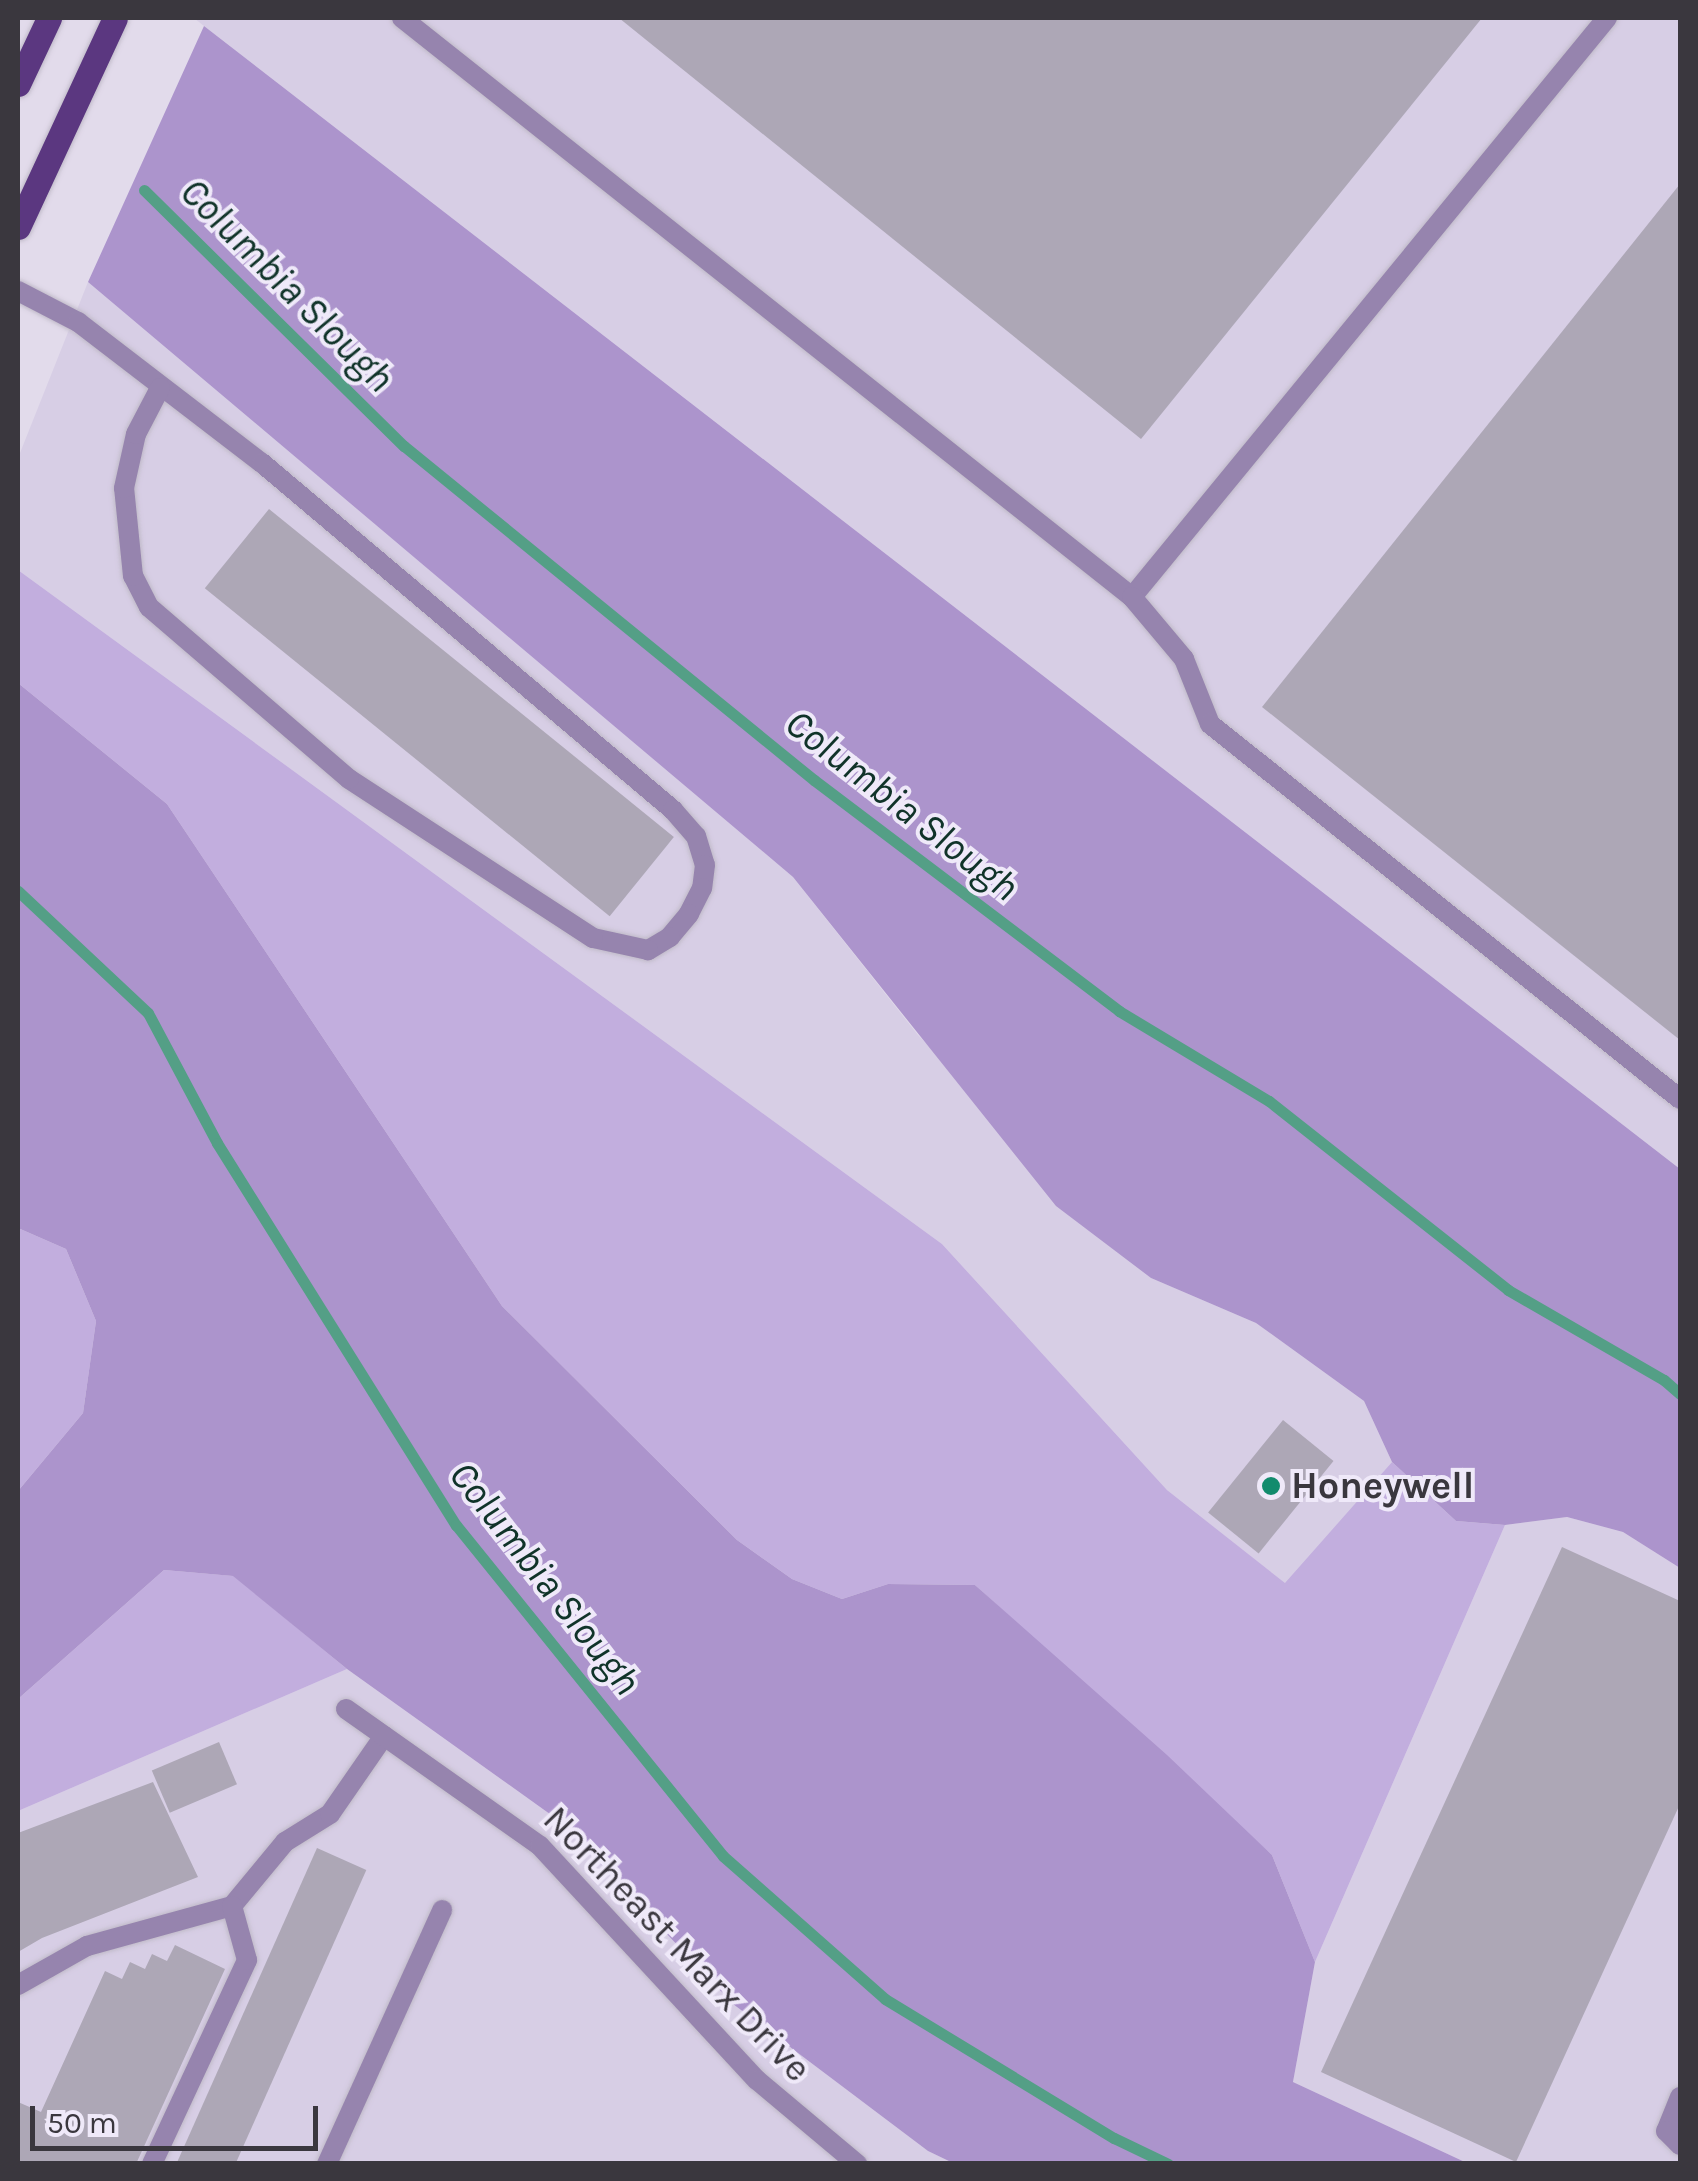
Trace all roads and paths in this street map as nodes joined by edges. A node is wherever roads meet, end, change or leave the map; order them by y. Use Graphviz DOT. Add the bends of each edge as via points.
graph roads {
  1 [pos="49,18"];
  2 [pos="115,18"];
  3 [pos="402,18"];
  4 [pos="1607,18"];
  5 [pos="18,84"];
  6 [pos="18,227"];
  7 [pos="18,291"];
  8 [pos="160,388"];
  9 [pos="1132,597"];
  10 [pos="1680,1099"];
  11 [pos="346,1709"];
  12 [pos="384,1736"];
  13 [pos="232,1906"];
  14 [pos="442,1910"];
  15 [pos="18,1985"];
  16 [pos="1680,2098"];
  17 [pos="1680,2145"];
  18 [pos="152,2164"];
  19 [pos="327,2164"];
  20 [pos="857,2164"];
  1 -- 5 [label="main road"];
  2 -- 6 [label="main road"];
  3 -- 9 [label="street"];
  4 -- 9 [label="street"];
  7 -- 8 [label="street" via="78,322"];
  8 -- 8 [label="street" via="262,463 673,810 696,836 705,865 702,888 670,937 648,950 593,938 349,779 149,608 133,576 124,488 136,434"];
  9 -- 10 [label="street" via="1184,659 1210,724"];
  11 -- 12 [label="street, Northeast Marx Drive"];
  12 -- 13 [label="street" via="330,1814 285,1842"];
  12 -- 20 [label="street, Northeast Marx Drive" via="540,1846 756,2080"];
  13 -- 15 [label="street" via="87,1946"];
  13 -- 18 [label="street" via="248,1960"];
  14 -- 19 [label="street"];
  16 -- 17 [label="street" via="1666,2131"];
}
